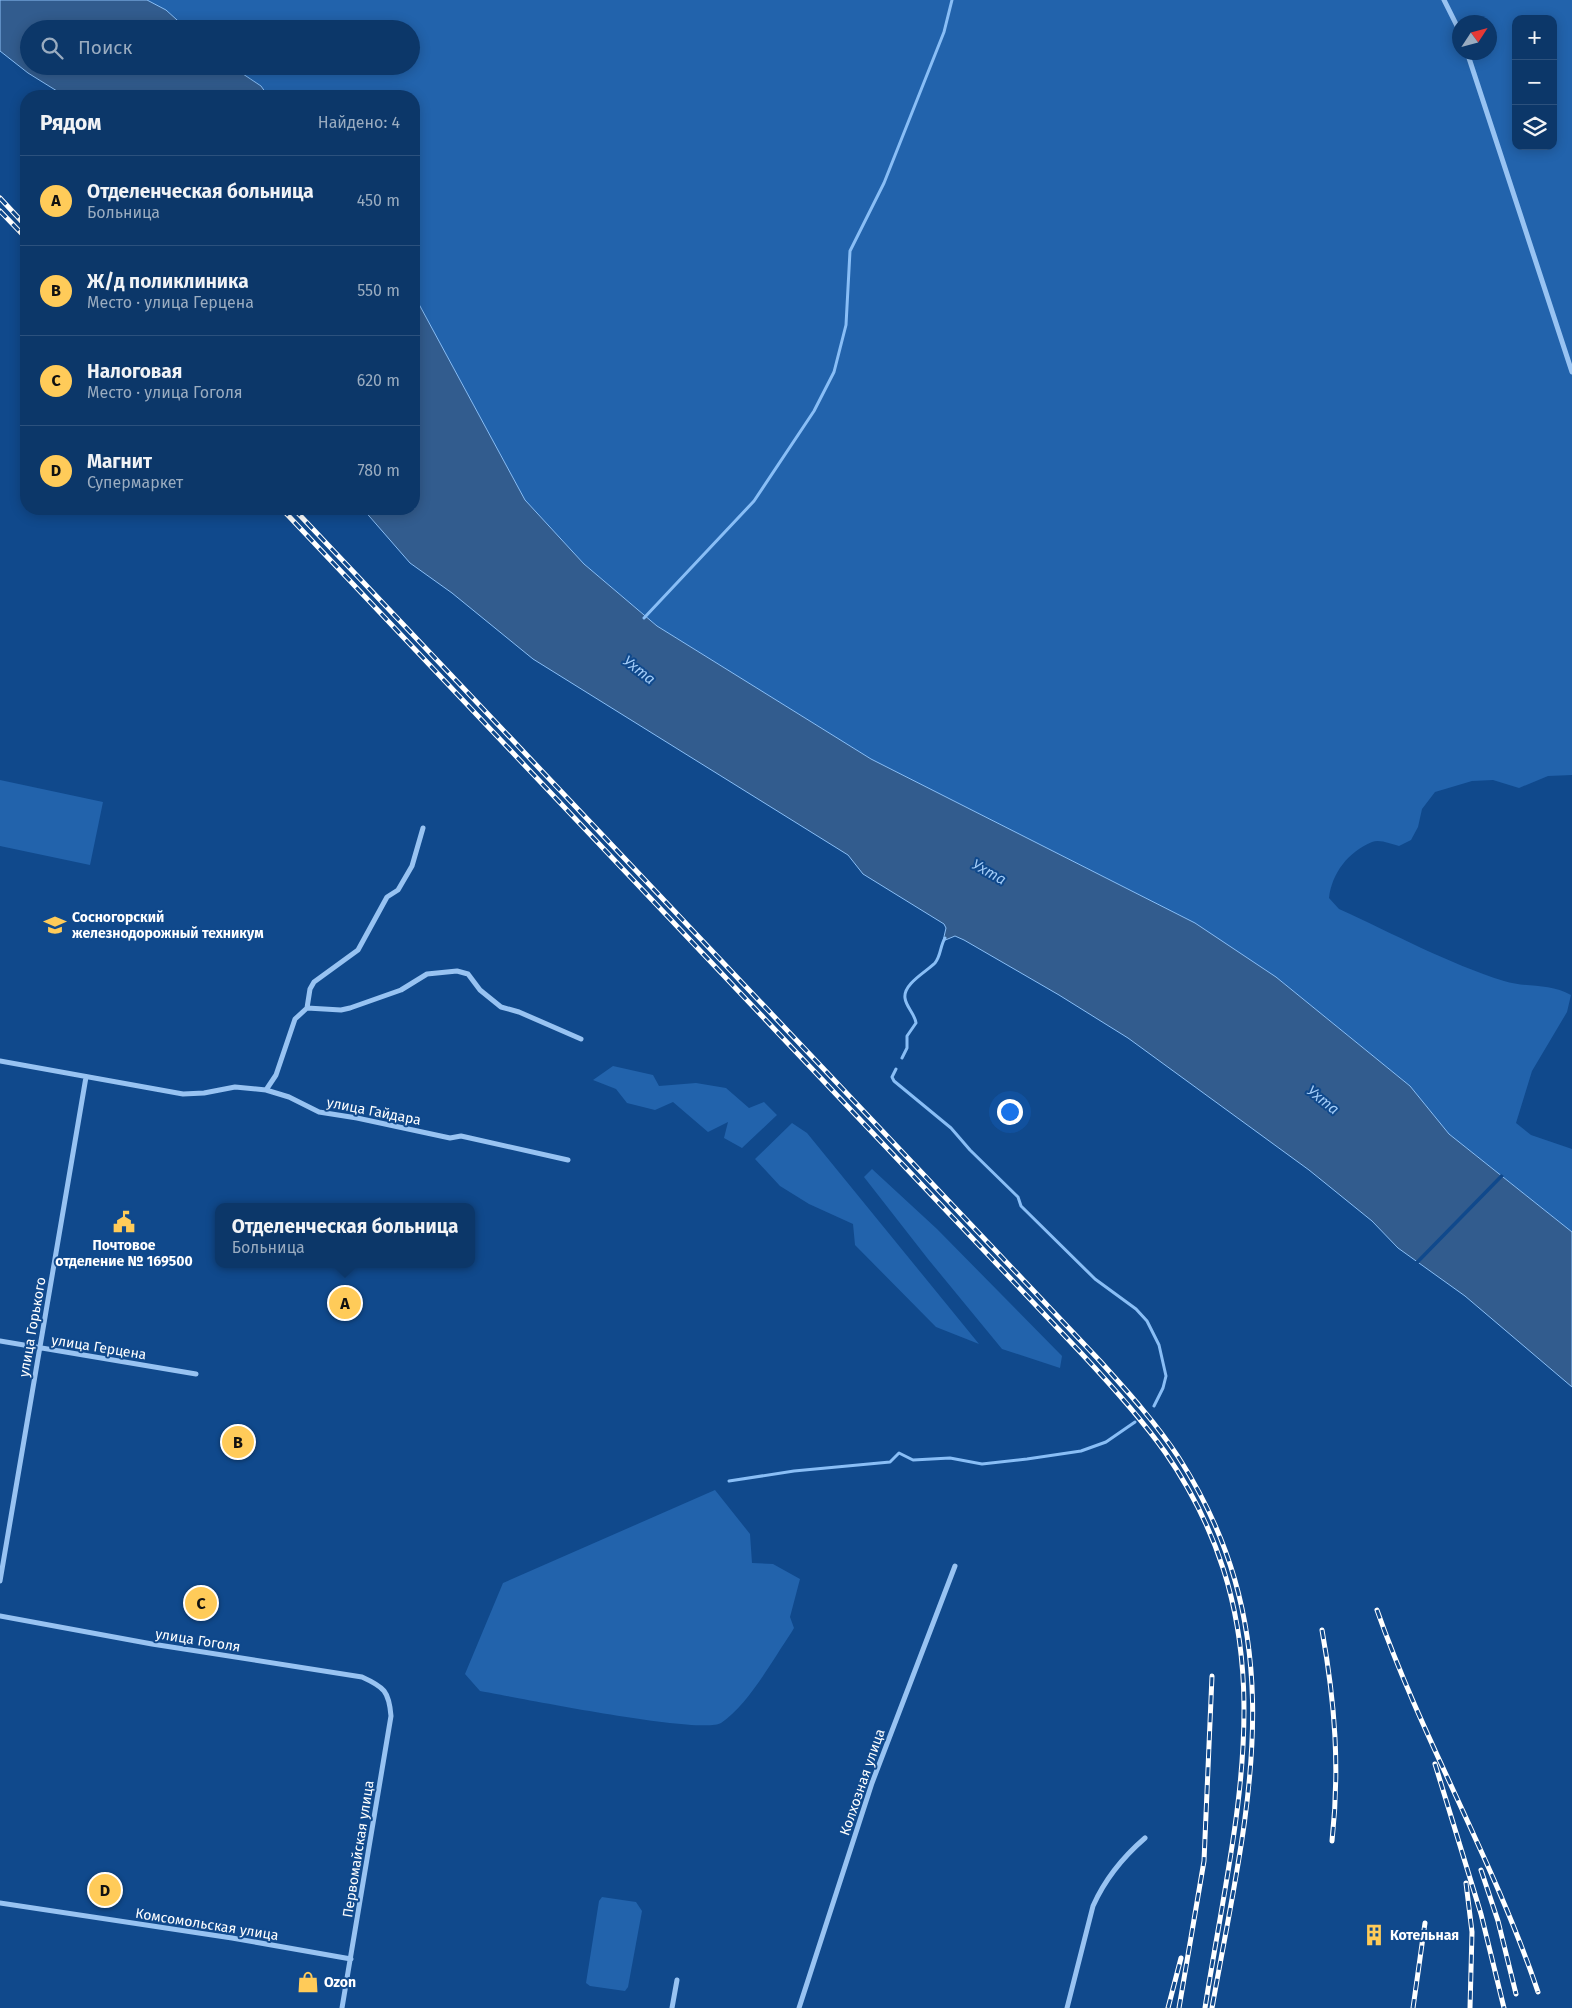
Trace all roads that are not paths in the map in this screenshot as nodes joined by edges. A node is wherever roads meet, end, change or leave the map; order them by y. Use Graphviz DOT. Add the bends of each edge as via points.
graph roads {
  1 [pos="1444,0"];
  2 [pos="1452,16"];
  3 [pos="1469,60"];
  4 [pos="1572,372"];
  5 [pos="423,828"];
  6 [pos="307,1008"];
  7 [pos="581,1039"];
  8 [pos="0,1061"];
  9 [pos="86,1077"];
  10 [pos="266,1090"];
  11 [pos="568,1160"];
  12 [pos="0,1341"];
  13 [pos="40,1349"];
  14 [pos="196,1374"];
  15 [pos="955,1566"];
  16 [pos="0,1581"];
  17 [pos="0,1616"];
  18 [pos="387,1693"];
  19 [pos="1145,1838"];
  20 [pos="0,1903"];
  21 [pos="351,1959"];
  22 [pos="677,1980"];
  23 [pos="342,2008"];
  24 [pos="672,2008"];
  25 [pos="799,2008"];
  26 [pos="1067,2008"];
  1 -- 2 [label="street"];
  3 -- 4 [label="street"];
  5 -- 6 [label="street" via="412,866 398,890 387,897 358,950 314,982"];
  6 -- 7 [label="street" via="350,1008 401,990 427,974 457,971 468,974 480,990 501,1007"];
  6 -- 10 [label="street" via="295,1018 276,1075"];
  8 -- 9 [label="street, улица Гайдара"];
  9 -- 10 [label="street, улица Гайдара" via="183,1094 235,1087"];
  9 -- 13 [label="street, улица Горького"];
  10 -- 11 [label="street, улица Гайдара" via="319,1112 450,1138 461,1136"];
  12 -- 13 [label="street, улица Герцена"];
  13 -- 14 [label="street, улица Герцена"];
  13 -- 16 [label="street, улица Горького"];
  15 -- 25 [label="street, Колхозная улица" via="872,1783"];
  17 -- 18 [label="street, улица Гоголя" via="362,1677 378,1684"];
  18 -- 21 [label="street, Первомайская улица" via="391,1716"];
  19 -- 26 [label="street" via="1124,1857 1099,1892"];
  20 -- 21 [label="street, Комсомольская улица"];
  21 -- 23 [label="street, Первомайская улица"];
  22 -- 24 [label="street"];
}
